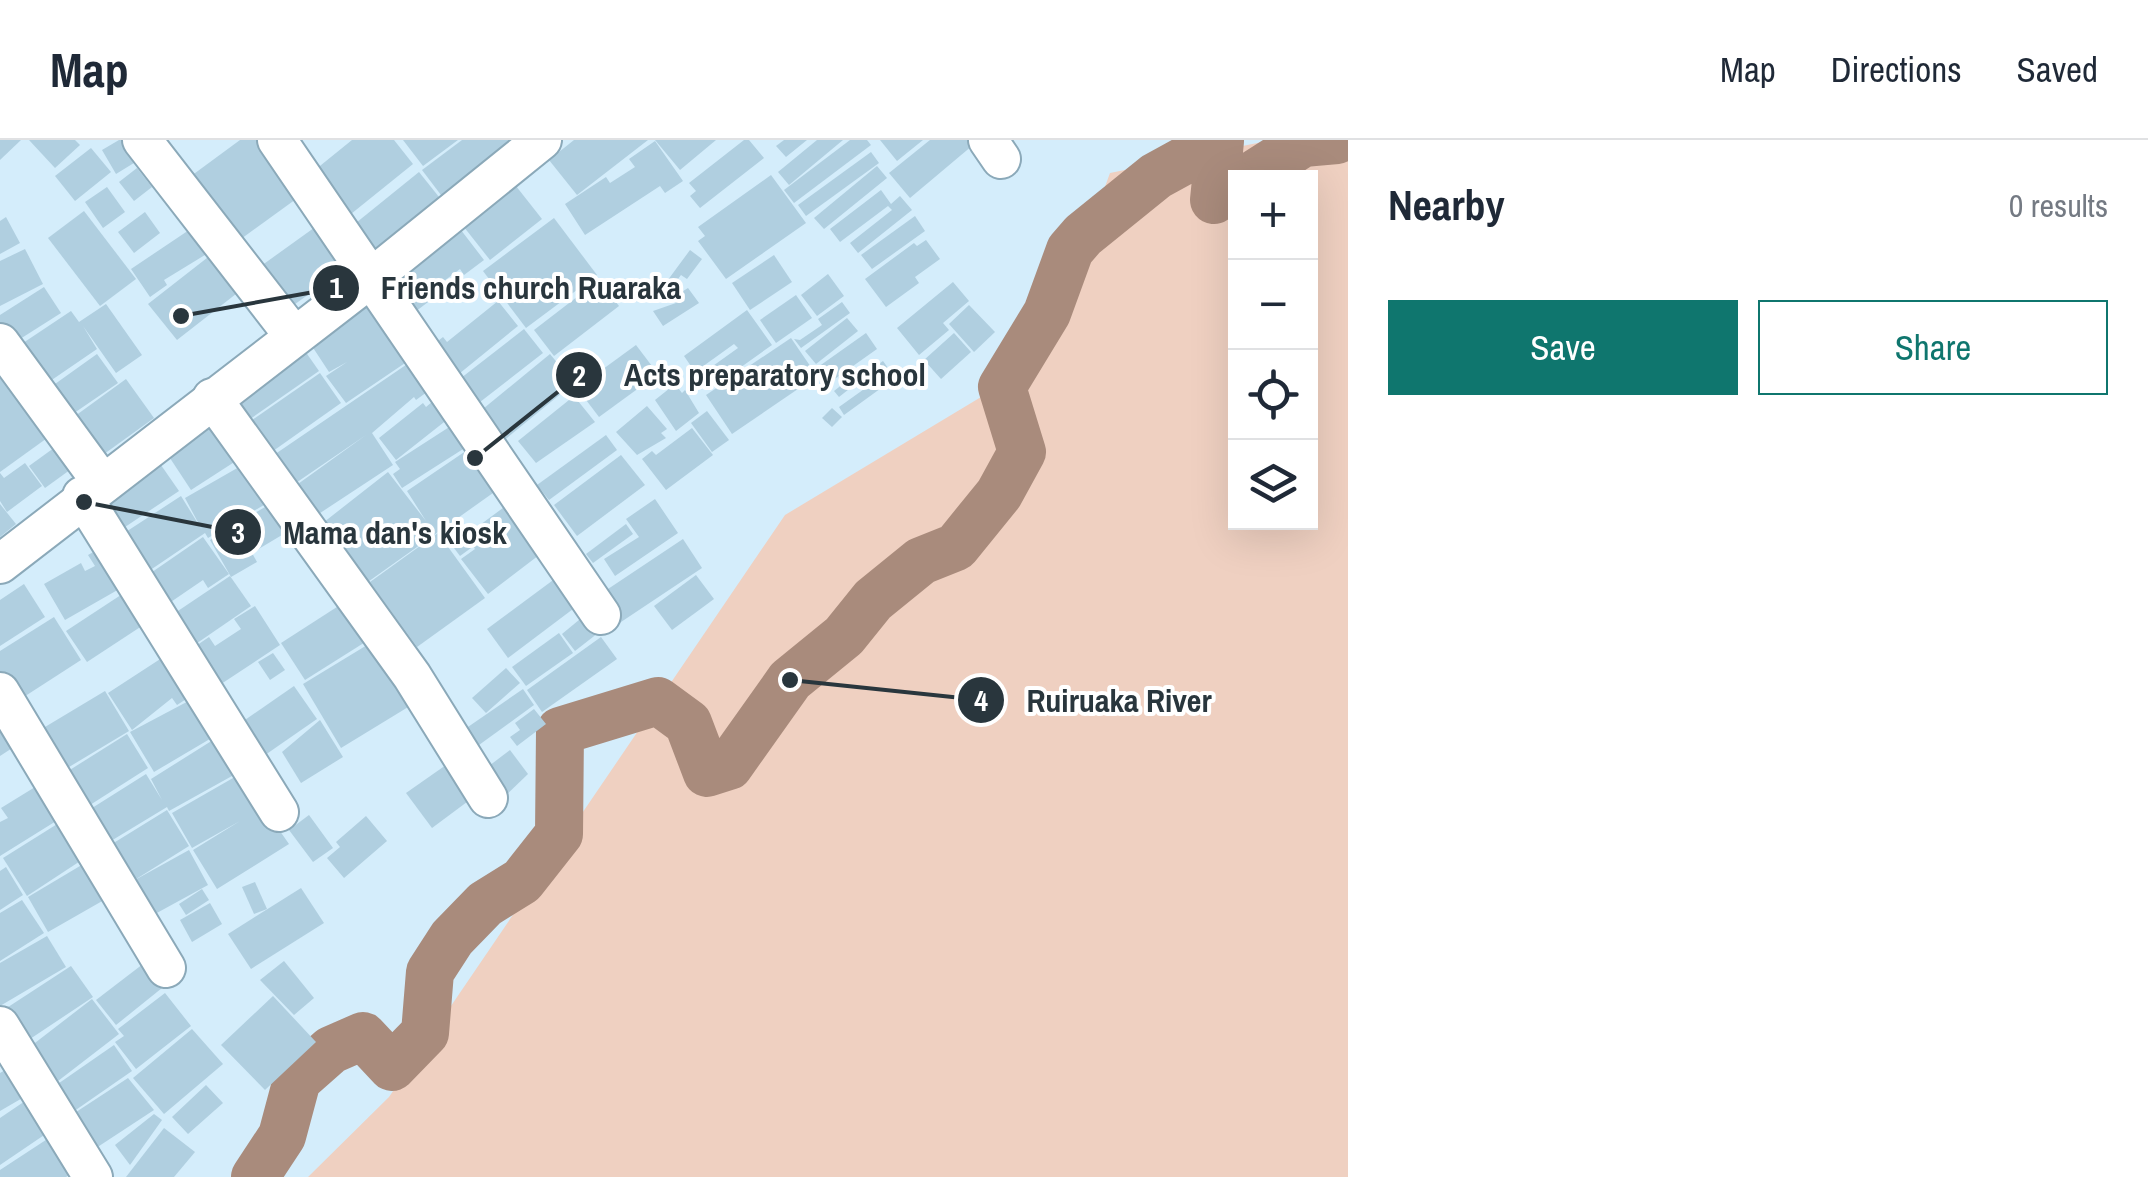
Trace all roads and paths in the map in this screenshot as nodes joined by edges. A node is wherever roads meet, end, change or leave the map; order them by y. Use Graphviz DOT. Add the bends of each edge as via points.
graph roads {
  1 [pos="142,140"];
  2 [pos="277,140"];
  3 [pos="527,145"];
  4 [pos="371,278"];
  5 [pos="294,336"];
  6 [pos="0,343"];
  7 [pos="212,398"];
  8 [pos="93,490"];
  9 [pos="0,564"];
  10 [pos="602,616"];
  11 [pos="0,692"];
  12 [pos="488,798"];
  13 [pos="279,812"];
  14 [pos="166,968"];
  15 [pos="0,1026"];
  16 [pos="94,1177"];
  1 -- 5 [label="street"];
  2 -- 4 [label="street"];
  3 -- 4 [label="street"];
  4 -- 5 [label="street"];
  4 -- 10 [label="street"];
  5 -- 7 [label="street"];
  6 -- 8 [label="street"];
  7 -- 8 [label="street"];
  7 -- 12 [label="street" via="412,676"];
  8 -- 9 [label="street"];
  8 -- 13 [label="street"];
  11 -- 14 [label="street"];
  15 -- 16 [label="street"];
}
